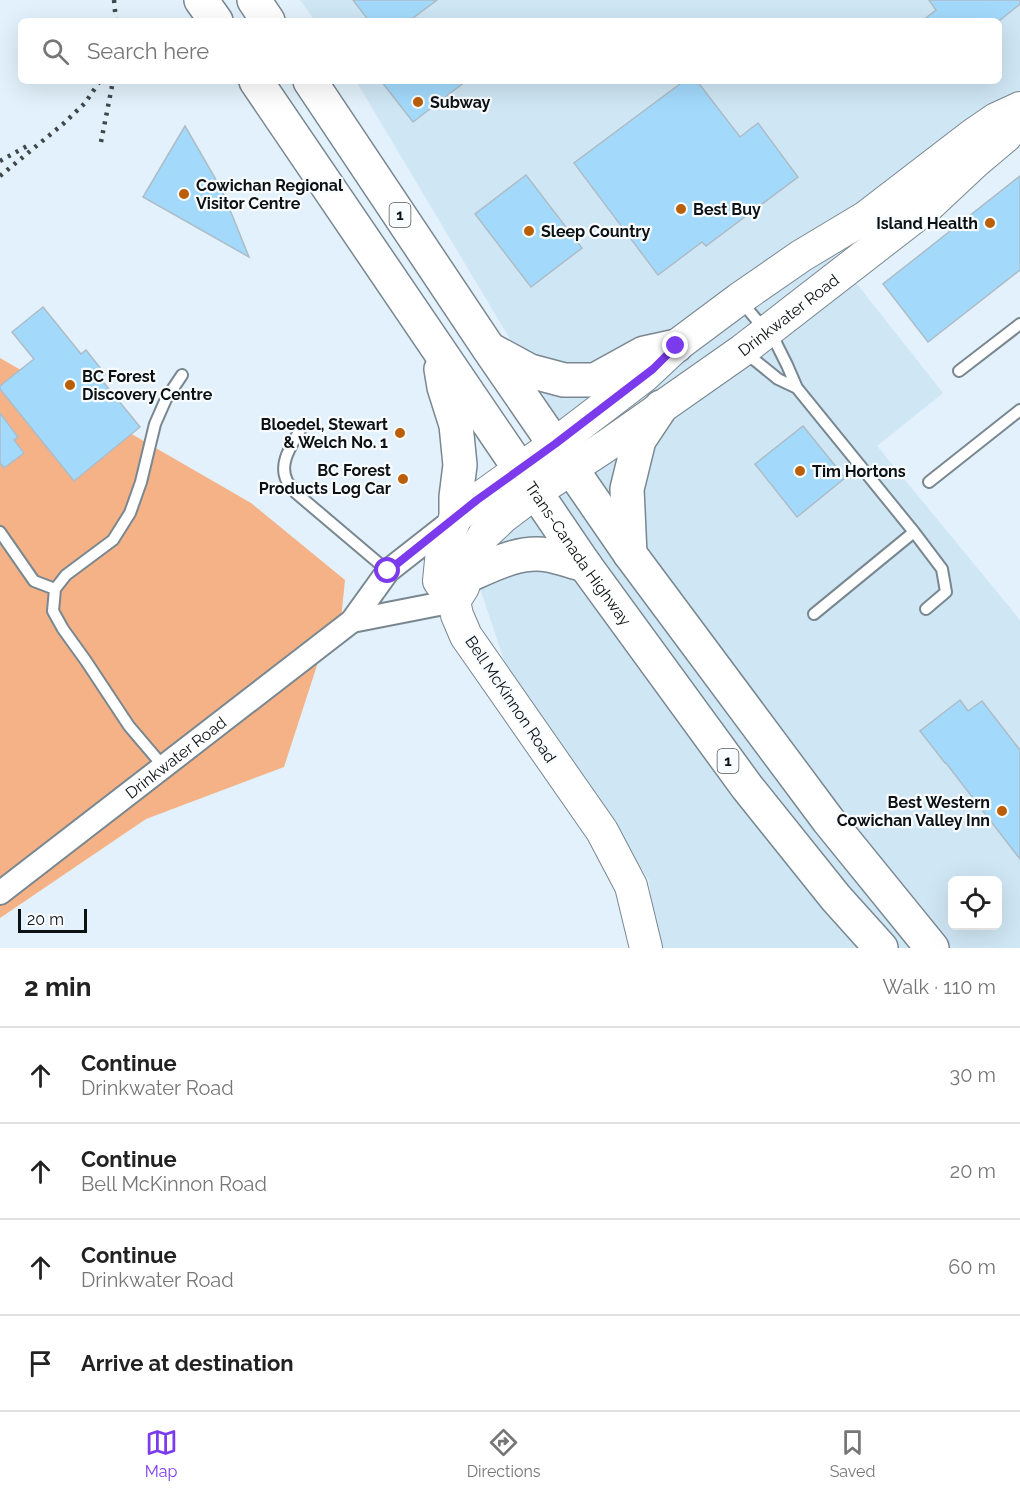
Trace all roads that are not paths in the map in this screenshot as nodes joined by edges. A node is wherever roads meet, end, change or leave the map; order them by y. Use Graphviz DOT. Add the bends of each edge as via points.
graph roads {
  1 [pos="201,0"];
  2 [pos="254,0"];
  3 [pos="214,18"];
  4 [pos="266,18"];
  5 [pos="258,84"];
  6 [pos="312,84"];
  7 [pos="1019,109"];
  8 [pos="739,299"];
  9 [pos="1020,324"];
  10 [pos="754,340"];
  11 [pos="676,346"];
  12 [pos="436,347"];
  13 [pos="489,349"];
  14 [pos="959,371"];
  15 [pos="182,375"];
  16 [pos="797,388"];
  17 [pos="661,407"];
  18 [pos="1020,410"];
  19 [pos="300,430"];
  20 [pos="563,456"];
  21 [pos="528,481"];
  22 [pos="929,482"];
  23 [pos="456,517"];
  24 [pos="0,532"];
  25 [pos="914,532"];
  26 [pos="630,554"];
  27 [pos="585,565"];
  28 [pos="388,571"];
  29 [pos="460,588"];
  30 [pos="55,589"];
  31 [pos="926,609"];
  32 [pos="814,614"];
  33 [pos="352,621"];
  34 [pos="163,766"];
  35 [pos="0,893"];
  36 [pos="646,948"];
  37 [pos="881,948"];
  38 [pos="932,948"];
  1 -- 3 [label="highway"];
  2 -- 4 [label="highway"];
  5 -- 12 [label="highway, Trans-Canada Highway / 1"];
  6 -- 13 [label="highway, 1"];
  7 -- 8 [label="street, Drinkwater Road" via="996,119 866,217"];
  7 -- 10 [label="street, Drinkwater Road" via="1006,136 926,208"];
  8 -- 10 [label="lane"];
  8 -- 11 [label="street, Drinkwater Road"];
  9 -- 14 [label="lane"];
  10 -- 16 [label="lane" via="778,379"];
  10 -- 16 [label="lane" via="776,343"];
  10 -- 17 [label="street, Drinkwater Road"];
  11 -- 13 [label="highway" via="644,353 595,380 564,380 530,371"];
  11 -- 20 [label="street, Drinkwater Road"];
  12 -- 21 [label="highway, Trans-Canada Highway / 1"];
  12 -- 23 [label="highway" via="456,425 460,465"];
  13 -- 20 [label="highway, 1"];
  15 -- 30 [label="lane" via="155,424 130,513 113,540 66,575"];
  16 -- 25 [label="lane"];
  17 -- 20 [label="street, Drinkwater Road"];
  17 -- 26 [label="highway" via="639,440 627,489"];
  18 -- 22 [label="lane"];
  19 -- 28 [label="lane" via="287,455 286,480 296,493"];
  20 -- 21 [label="street, Drinkwater Road"];
  20 -- 26 [label="highway, 1"];
  21 -- 23 [label="street, Bell McKinnon Road" via="477,500"];
  21 -- 27 [label="highway, Trans-Canada Highway / 1"];
  21 -- 29 [label="street" via="503,517 484,535"];
  23 -- 28 [label="street, Drinkwater Road"];
  23 -- 29 [label="street, Bell McKinnon Road" via="442,550 439,581"];
  24 -- 30 [label="lane" via="34,581"];
  25 -- 31 [label="lane" via="942,569 946,592"];
  25 -- 32 [label="lane"];
  26 -- 38 [label="highway, 1" via="828,820"];
  27 -- 29 [label="highway" via="547,554 523,555 502,561"];
  27 -- 37 [label="highway, Trans-Canada Highway / 1" via="747,788"];
  28 -- 33 [label="street, Drinkwater Road"];
  29 -- 33 [label="street, Drinkwater Road"];
  29 -- 36 [label="street, Bell McKinnon Road" via="457,615 466,636 602,831 631,886"];
  30 -- 34 [label="lane" via="53,611 63,629 129,726"];
  33 -- 34 [label="street, Drinkwater Road"];
  34 -- 35 [label="street, Drinkwater Road"];
}
